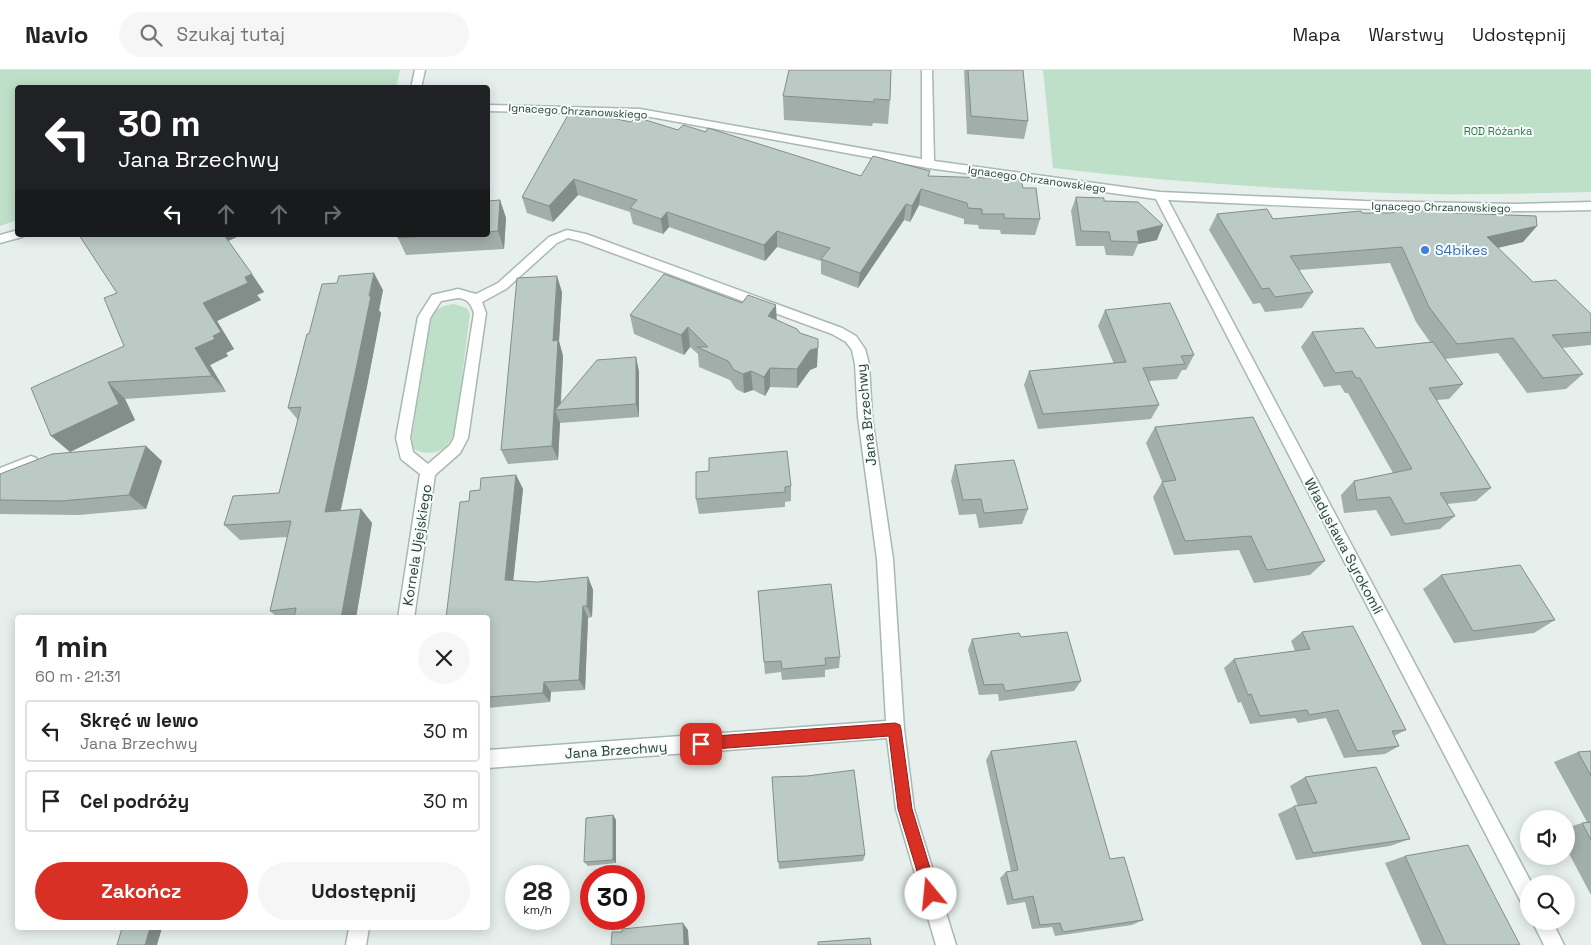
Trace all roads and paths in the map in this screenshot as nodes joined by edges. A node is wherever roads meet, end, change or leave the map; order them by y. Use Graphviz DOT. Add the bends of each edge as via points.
graph roads {
  1 [pos="420,70"];
  2 [pos="927,70"];
  3 [pos="417,85"];
  4 [pos="490,108"];
  5 [pos="928,164"];
  6 [pos="1160,196"];
  7 [pos="1591,206"];
  8 [pos="15,235"];
  9 [pos="0,239"];
  10 [pos="475,300"];
  11 [pos="31,462"];
  12 [pos="428,472"];
  13 [pos="0,474"];
  14 [pos="406,615"];
  15 [pos="895,729"];
  16 [pos="490,759"];
  17 [pos="1520,880"];
  18 [pos="359,930"];
  19 [pos="1546,930"];
  20 [pos="356,945"];
  21 [pos="946,945"];
  22 [pos="1554,945"];
  1 -- 3 [label="street"];
  2 -- 5 [label="street"];
  4 -- 5 [label="street, Ignacego Chrzanowskiego" via="640,112"];
  5 -- 6 [label="street, Ignacego Chrzanowskiego"];
  6 -- 7 [label="street, Ignacego Chrzanowskiego" via="1364,206"];
  6 -- 17 [label="street, Władysława Syrokomli"];
  8 -- 9 [label="street"];
  10 -- 12 [label="street, Kornela Ujejskiego" via="480,313 461,438 455,449"];
  10 -- 12 [label="street, Kornela Ujejskiego" via="465,294 437,298 424,317 403,438 406,454"];
  10 -- 15 [label="street, Jana Brzechwy" via="502,286 553,240 567,234 837,331 851,339 862,364 865,418 885,559"];
  11 -- 13 [label="street"];
  12 -- 14 [label="street, Kornela Ujejskiego"];
  15 -- 16 [label="street, Jana Brzechwy"];
  15 -- 21 [label="street, Jana Brzechwy" via="905,809"];
  18 -- 20 [label="street"];
  19 -- 22 [label="street"];
}
